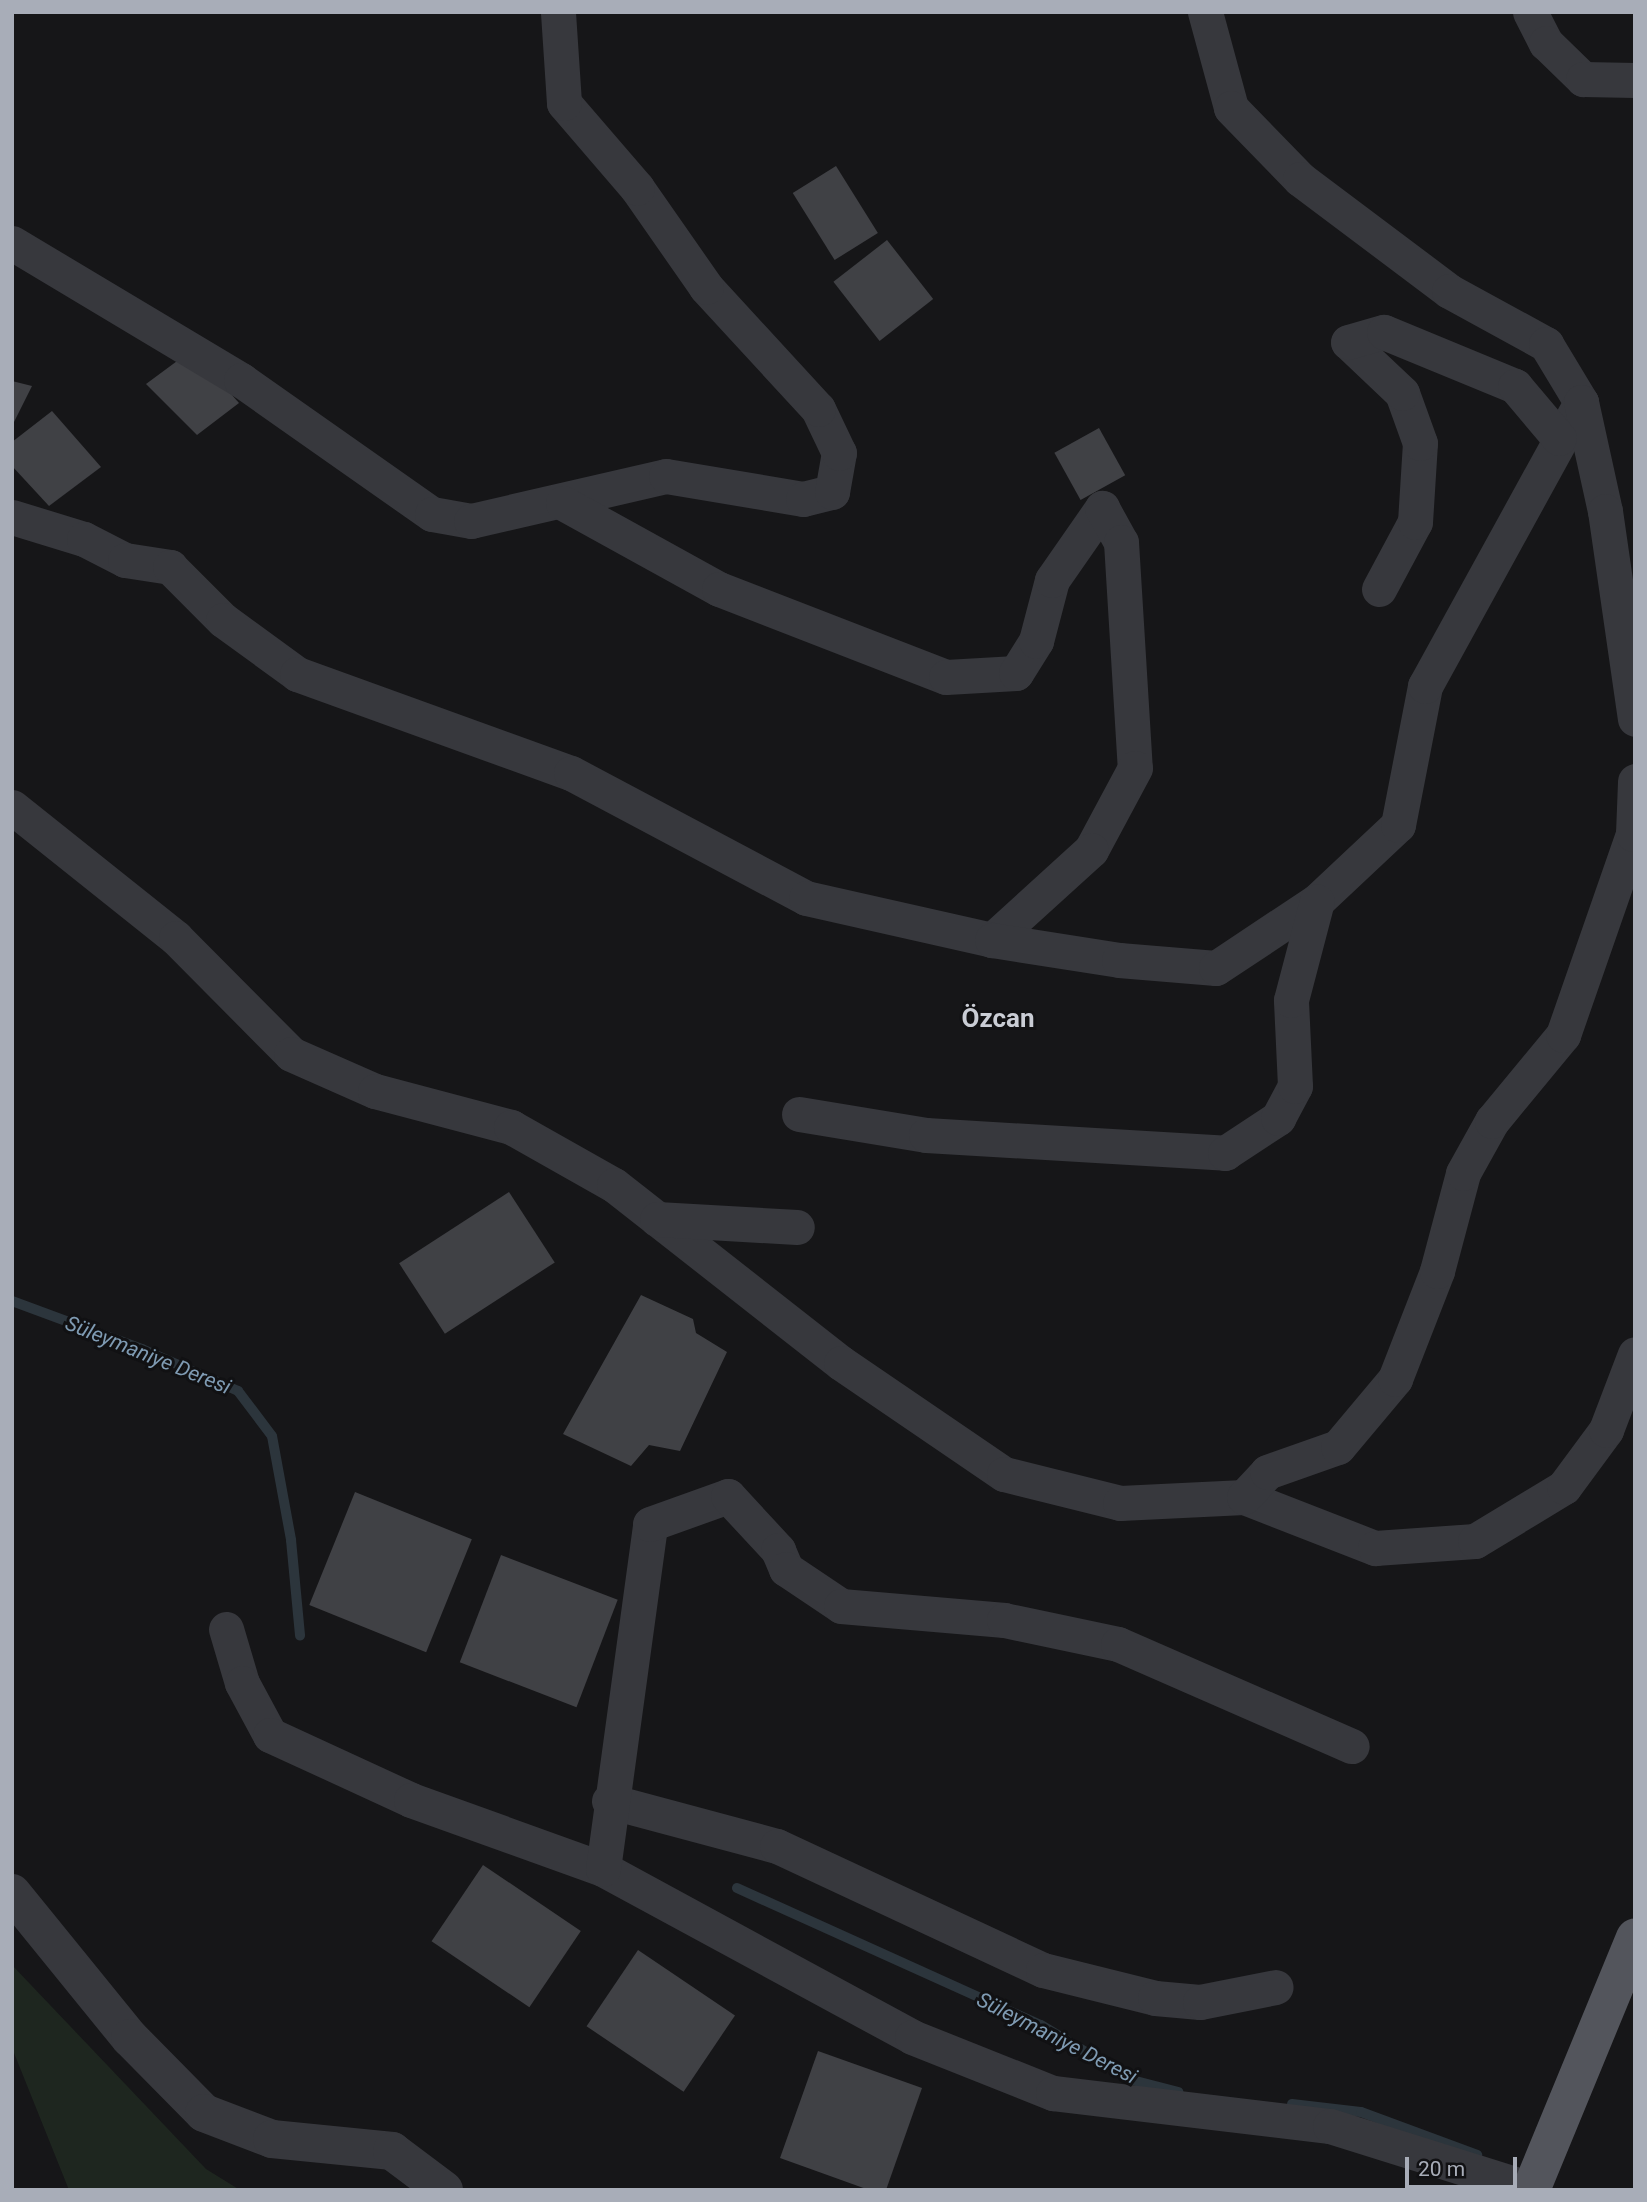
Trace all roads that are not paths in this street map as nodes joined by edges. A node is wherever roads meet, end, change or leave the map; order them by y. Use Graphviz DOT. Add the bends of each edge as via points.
graph roads {
  1 [pos="558,12"];
  2 [pos="1205,12"];
  3 [pos="1530,12"];
  4 [pos="1635,79"];
  5 [pos="12,243"];
  6 [pos="1581,402"];
  7 [pos="1559,438"];
  8 [pos="563,503"];
  9 [pos="12,517"];
  10 [pos="1379,589"];
  11 [pos="1635,719"];
  12 [pos="1635,781"];
  13 [pos="12,807"];
  14 [pos="1317,901"];
  15 [pos="992,940"];
  16 [pos="799,1114"];
  17 [pos="657,1219"];
  18 [pos="797,1227"];
  19 [pos="1635,1354"];
  20 [pos="1244,1497"];
  21 [pos="226,1629"];
  22 [pos="1352,1746"];
  23 [pos="609,1801"];
  24 [pos="603,1869"];
  25 [pos="12,1894"];
  26 [pos="1635,1937"];
  27 [pos="1276,1987"];
  28 [pos="444,2190"];
  29 [pos="1531,2190"];
  1 -- 8 [label="street" via="564,103 637,188 706,287 818,409 839,453 832,492 803,499 666,476"];
  2 -- 6 [label="street" via="1231,108 1300,179 1449,291 1546,344"];
  3 -- 4 [label="street" via="1546,43 1583,79"];
  5 -- 8 [label="street" via="240,380 432,514 471,521"];
  6 -- 7 [label="street"];
  6 -- 11 [label="street" via="1605,511"];
  7 -- 10 [label="street" via="1515,386 1384,332 1348,342 1402,393 1420,443 1415,523"];
  7 -- 14 [label="street" via="1425,686 1398,825"];
  8 -- 15 [label="street" via="719,589 946,677 1016,673 1036,641 1052,580 1102,508 1121,542 1135,768 1091,850"];
  9 -- 15 [label="street" via="84,539 125,559 170,567 223,620 297,674 572,772 806,898"];
  12 -- 20 [label="street" via="1633,834 1563,1035 1492,1121 1463,1173 1437,1271 1395,1379 1338,1447 1267,1472"];
  13 -- 17 [label="street" via="176,938 291,1054 375,1091 511,1127 614,1185"];
  14 -- 15 [label="street" via="1216,968 1119,960"];
  14 -- 16 [label="street" via="1291,1000 1295,1086 1278,1118 1224,1153 926,1135"];
  17 -- 18 [label="street"];
  17 -- 20 [label="street" via="841,1363 1004,1474 1119,1503"];
  19 -- 20 [label="street" via="1606,1430 1564,1487 1475,1541 1375,1548"];
  21 -- 24 [label="street" via="242,1683 270,1735 411,1800"];
  22 -- 23 [label="street" via="1118,1644 1004,1620 841,1606 786,1569 778,1550 728,1496 650,1524"];
  23 -- 24 [label="street"];
  23 -- 27 [label="street" via="776,1846 1043,1970 1155,1998 1200,2002"];
  24 -- 29 [label="street" via="912,2037 1053,2093 1330,2126"];
  25 -- 28 [label="street" via="130,2038 204,2113 272,2139 392,2151"];
  26 -- 29 [label="main road"];
}
